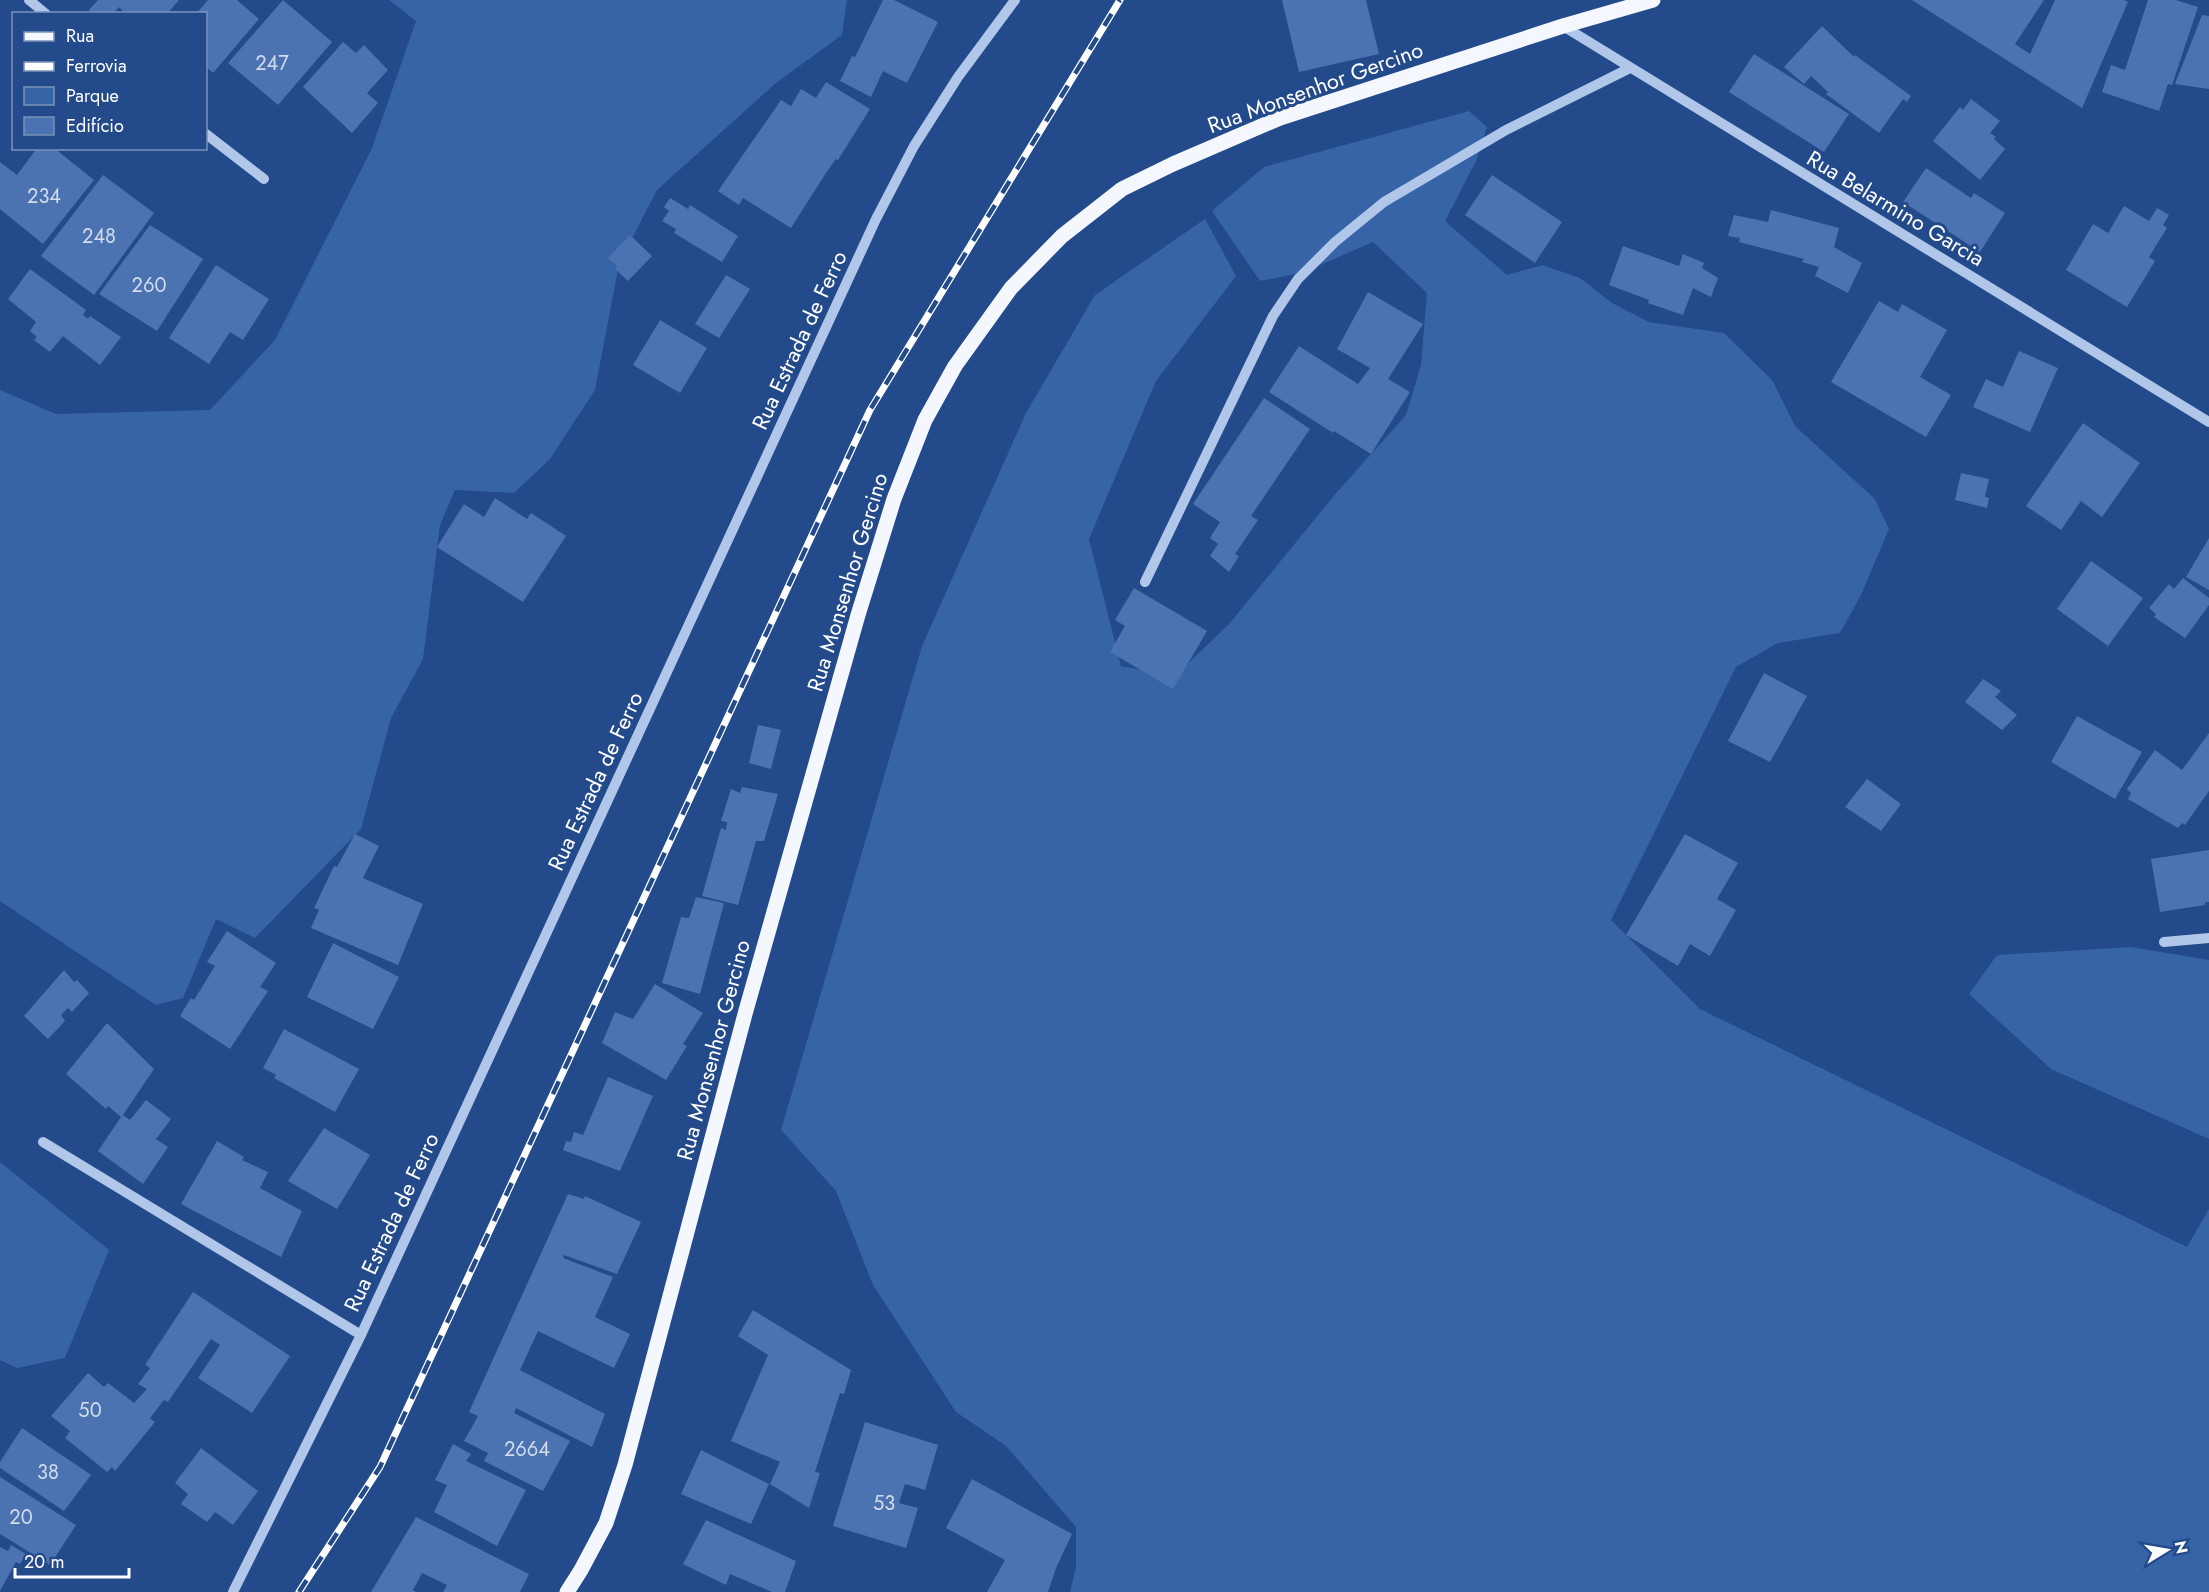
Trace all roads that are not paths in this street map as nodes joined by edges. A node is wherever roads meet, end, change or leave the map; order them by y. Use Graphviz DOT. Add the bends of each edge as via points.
graph roads {
  1 [pos="29,0"];
  2 [pos="1016,0"];
  3 [pos="1653,0"];
  4 [pos="44,12"];
  5 [pos="1563,26"];
  6 [pos="1630,68"];
  7 [pos="207,136"];
  8 [pos="264,179"];
  9 [pos="2209,422"];
  10 [pos="1145,582"];
  11 [pos="2209,938"];
  12 [pos="2164,942"];
  13 [pos="43,1142"];
  14 [pos="361,1335"];
  15 [pos="233,1592"];
  16 [pos="567,1592"];
  1 -- 4 [label="street"];
  2 -- 14 [label="street, Rua Estrada de Ferro" via="958,77 914,146 876,219"];
  3 -- 5 [label="main road, Rua Monsenhor Gercino"];
  5 -- 6 [label="street, Rua Belarmino Garcia"];
  5 -- 16 [label="main road, Rua Monsenhor Gercino" via="1280,118 1122,189 1062,236 1011,288 954,366 925,420 894,499 745,1014 625,1465 606,1523"];
  6 -- 9 [label="street, Rua Belarmino Garcia"];
  6 -- 10 [label="street" via="1506,130 1384,202 1298,279 1274,316"];
  7 -- 8 [label="street"];
  11 -- 12 [label="street"];
  13 -- 14 [label="street"];
  14 -- 15 [label="street, Rua Estrada de Ferro"];
}
